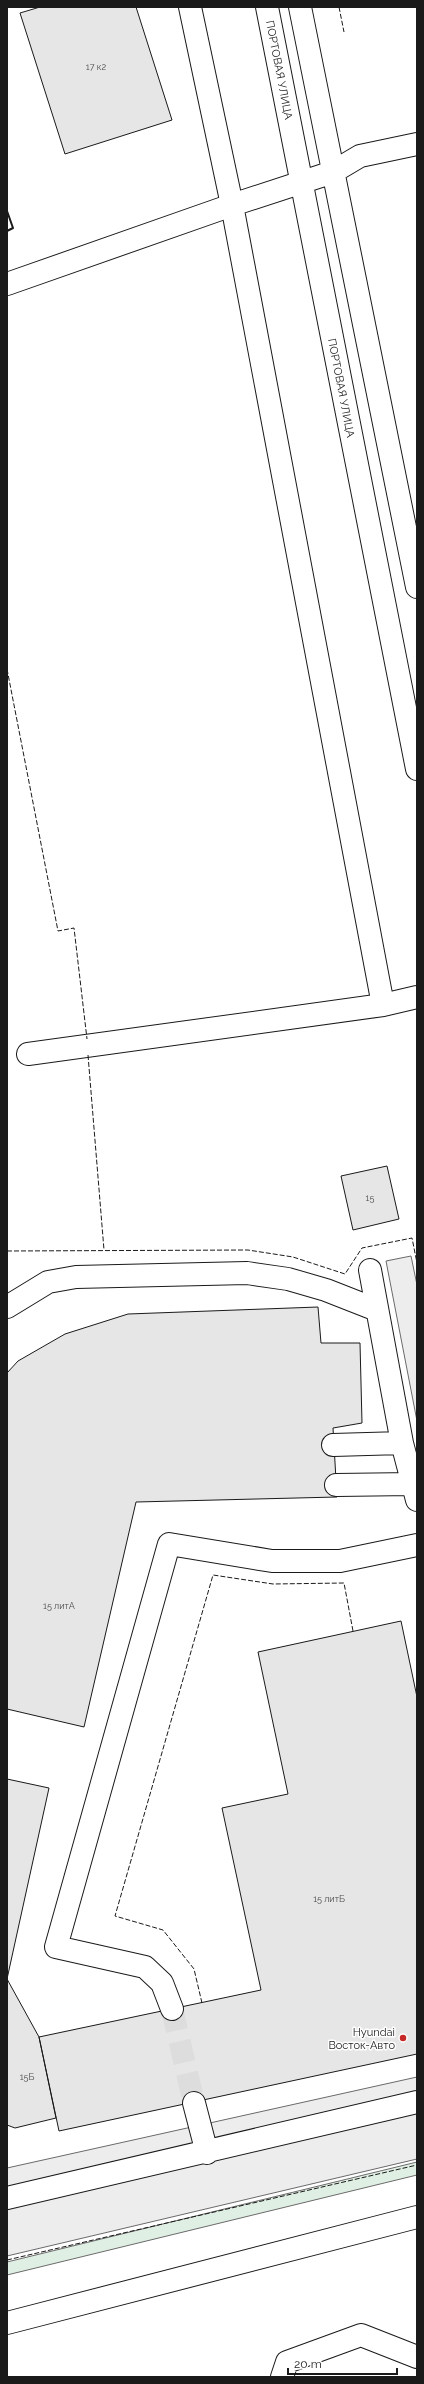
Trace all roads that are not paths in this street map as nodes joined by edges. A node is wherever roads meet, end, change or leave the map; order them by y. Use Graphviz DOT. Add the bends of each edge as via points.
graph roads {
  1 [pos="190,7"];
  2 [pos="266,7"];
  3 [pos="300,7"];
  4 [pos="417,144"];
  5 [pos="333,172"];
  6 [pos="301,183"];
  7 [pos="232,205"];
  8 [pos="7,284"];
  9 [pos="417,587"];
  10 [pos="417,769"];
  11 [pos="417,997"];
  12 [pos="383,1005"];
  13 [pos="28,1054"];
  14 [pos="370,1270"];
  15 [pos="7,1307"];
  16 [pos="377,1310"];
  17 [pos="402,1443"];
  18 [pos="333,1445"];
  19 [pos="336,1485"];
  20 [pos="414,1492"];
  21 [pos="417,1545"];
  22 [pos="172,2009"];
  23 [pos="417,2102"];
  24 [pos="194,2103"];
  25 [pos="207,2153"];
  26 [pos="7,2198"];
  27 [pos="417,2218"];
  28 [pos="7,2323"];
  29 [pos="417,2357"];
  30 [pos="282,2377"];
  1 -- 7 [label="street"];
  2 -- 6 [label="street, ПОРТОВАЯ УЛИЦА"];
  3 -- 5 [label="street"];
  4 -- 5 [label="street" via="360,156"];
  5 -- 6 [label="street"];
  5 -- 9 [label="street"];
  6 -- 7 [label="street"];
  6 -- 10 [label="street, ПОРТОВАЯ УЛИЦА"];
  7 -- 8 [label="street"];
  7 -- 12 [label="street"];
  11 -- 12 [label="street"];
  12 -- 13 [label="street"];
  14 -- 16 [label="street"];
  15 -- 16 [label="street" via="48,1282 76,1277 247,1273 294,1281 326,1290"];
  16 -- 17 [label="street"];
  17 -- 18 [label="street"];
  17 -- 20 [label="street"];
  19 -- 20 [label="street"];
  21 -- 22 [label="street" via="340,1561 272,1561 169,1544 56,1947 145,1967 162,1984"];
  23 -- 25 [label="street"];
  24 -- 25 [label="street"];
  25 -- 26 [label="street"];
  27 -- 28 [label="street"];
  29 -- 30 [label="street" via="361,2335 287,2362"];
}
